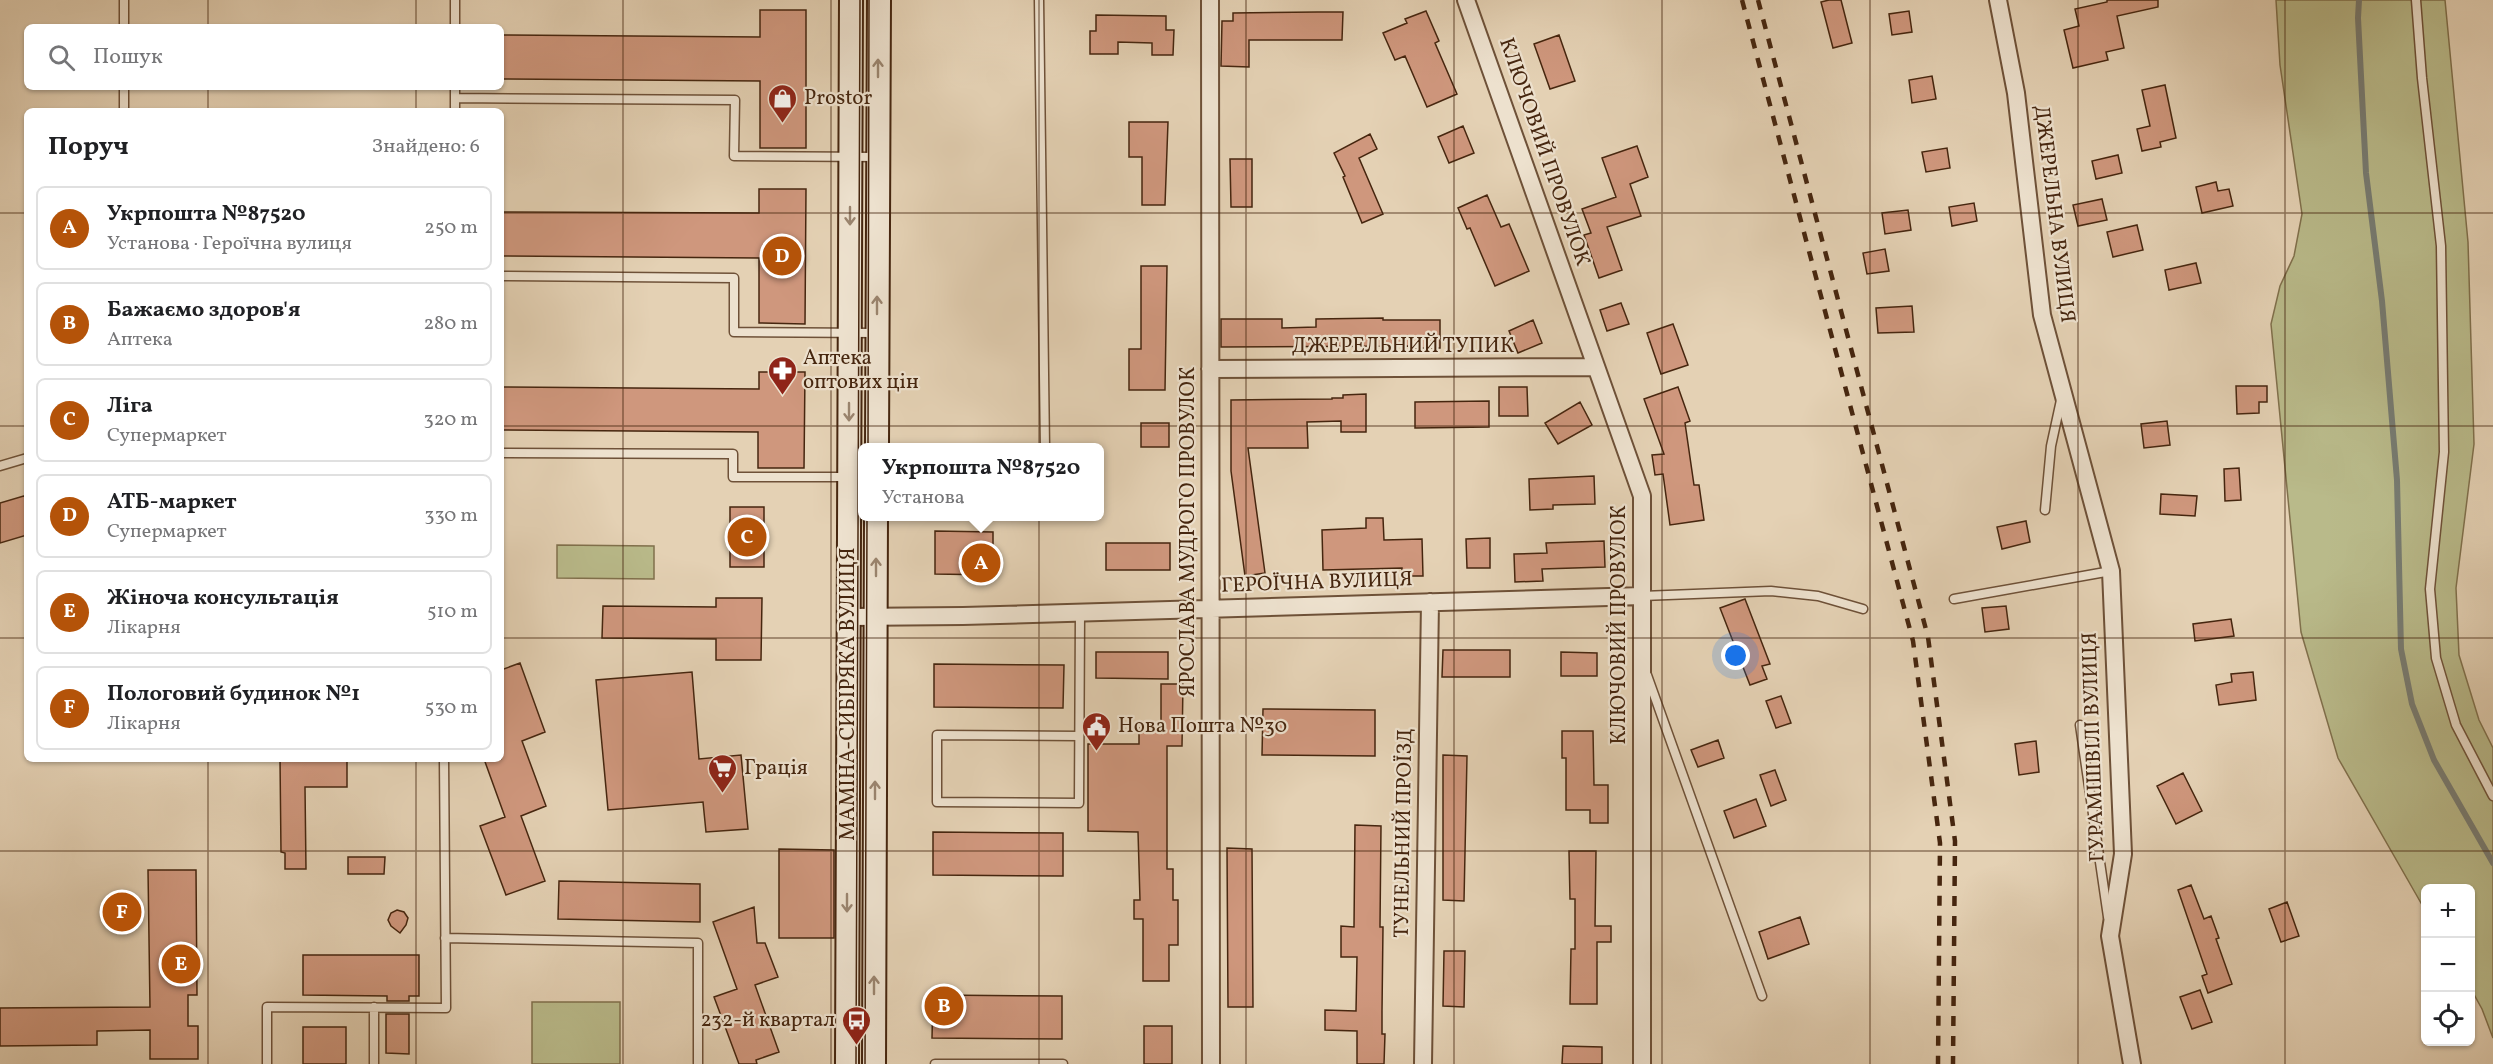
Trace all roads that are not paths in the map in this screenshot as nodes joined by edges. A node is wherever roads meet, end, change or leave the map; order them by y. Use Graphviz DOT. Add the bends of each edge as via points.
graph roads {
  1 [pos="124,0"];
  2 [pos="455,0"];
  3 [pos="851,0"];
  4 [pos="879,0"];
  5 [pos="1039,0"];
  6 [pos="1210,0"];
  7 [pos="1466,0"];
  8 [pos="1998,0"];
  9 [pos="2416,0"];
  10 [pos="124,24"];
  11 [pos="455,24"];
  12 [pos="124,90"];
  13 [pos="455,90"];
  14 [pos="455,98"];
  15 [pos="124,108"];
  16 [pos="455,108"];
  17 [pos="850,157"];
  18 [pos="878,158"];
  19 [pos="504,276"];
  20 [pos="850,333"];
  21 [pos="877,333"];
  22 [pos="1596,367"];
  23 [pos="1210,369"];
  24 [pos="2062,391"];
  25 [pos="877,443"];
  26 [pos="1045,443"];
  27 [pos="504,453"];
  28 [pos="24,459"];
  29 [pos="0,466"];
  30 [pos="856,478"];
  31 [pos="2045,510"];
  32 [pos="876,521"];
  33 [pos="2111,571"];
  34 [pos="1642,596"];
  35 [pos="1954,599"];
  36 [pos="1430,602"];
  37 [pos="1210,609"];
  38 [pos="1863,609"];
  39 [pos="1080,612"];
  40 [pos="849,617"];
  41 [pos="876,617"];
  42 [pos="1642,661"];
  43 [pos="2080,725"];
  44 [pos="1079,736"];
  45 [pos="444,762"];
  46 [pos="2493,796"];
  47 [pos="2110,936"];
  48 [pos="445,938"];
  49 [pos="1762,996"];
  50 [pos="374,1007"];
  51 [pos="267,1064"];
  52 [pos="374,1064"];
  53 [pos="698,1064"];
  54 [pos="847,1064"];
  55 [pos="874,1064"];
  56 [pos="935,1064"];
  57 [pos="1063,1064"];
  58 [pos="1211,1064"];
  59 [pos="1422,1064"];
  60 [pos="1642,1064"];
  61 [pos="2132,1064"];
  1 -- 10 [label="lane"];
  2 -- 11 [label="lane"];
  3 -- 17 [label="main road, МАМІНА-СИБІРЯКА ВУЛИЦЯ"];
  18 -- 4 [label="main road, one-way"];
  5 -- 26 [label="lane"];
  6 -- 23 [label="street, ЯРОСЛАВА МУДРОГО ПРОВУЛОК"];
  7 -- 22 [label="street, КЛЮЧОВИЙ ПРОВУЛОК"];
  8 -- 24 [label="street, ДЖЕРЕЛЬНА ВУЛИЦЯ" via="2016,93 2042,315"];
  9 -- 46 [label="lane" via="2441,246 2444,452 2430,589 2436,658 2456,725"];
  12 -- 15 [label="lane"];
  13 -- 14 [label="lane"];
  14 -- 16 [label="lane"];
  14 -- 17 [label="lane" via="735,100 734,156"];
  17 -- 18 [label="lane"];
  17 -- 20 [label="main road, МАМІНА-СИБІРЯКА ВУЛИЦЯ, one-way"];
  21 -- 18 [label="main road, one-way"];
  19 -- 20 [label="lane" via="734,278 734,332"];
  20 -- 21 [label="lane"];
  20 -- 30 [label="main road, МАМІНА-СИБІРЯКА ВУЛИЦЯ, one-way"];
  21 -- 25 [label="main road"];
  22 -- 23 [label="street, ДЖЕРЕЛЬНИЙ ТУПИК"];
  22 -- 34 [label="street, КЛЮЧОВИЙ ПРОВУЛОК" via="1642,496"];
  23 -- 37 [label="street, ЯРОСЛАВА МУДРОГО ПРОВУЛОК"];
  24 -- 31 [label="lane" via="2051,446"];
  24 -- 33 [label="street, ДЖЕРЕЛЬНА ВУЛИЦЯ"];
  27 -- 30 [label="lane" via="733,454 733,477"];
  28 -- 29 [label="lane"];
  30 -- 40 [label="main road, МАМІНА-СИБІРЯКА ВУЛИЦЯ"];
  41 -- 32 [label="main road, МАМІНА-СИБІРЯКА ВУЛИЦЯ, one-way"];
  33 -- 35 [label="lane"];
  33 -- 47 [label="street, ГУРАМІШВІЛІ ВУЛИЦЯ" via="2123,854"];
  34 -- 36 [label="street, ГЕРОЇЧНА ВУЛИЦЯ"];
  34 -- 38 [label="lane" via="1771,591 1818,596"];
  34 -- 42 [label="street, КЛЮЧОВИЙ ПРОВУЛОК"];
  36 -- 37 [label="street, ГЕРОЇЧНА ВУЛИЦЯ"];
  36 -- 59 [label="street, ТУНЕЛЬНИЙ ПРОЇЗД"];
  37 -- 39 [label="street, ГЕРОЇЧНА ВУЛИЦЯ"];
  37 -- 58 [label="street, ЯРОСЛАВА МУДРОГО ПРОВУЛОК"];
  39 -- 41 [label="street, ГЕРОЇЧНА ВУЛИЦЯ"];
  39 -- 44 [label="lane"];
  40 -- 41 [label="street, ГЕРОЇЧНА ВУЛИЦЯ"];
  40 -- 54 [label="main road, МАМІНА-СИБІРЯКА ВУЛИЦЯ, one-way"];
  55 -- 41 [label="main road, МАМІНА-СИБІРЯКА ВУЛИЦЯ, one-way"];
  42 -- 49 [label="lane"];
  42 -- 60 [label="street, КЛЮЧОВИЙ ПРОВУЛОК"];
  43 -- 47 [label="lane"];
  44 -- 44 [label="lane" via="1079,803 937,802 937,735"];
  45 -- 48 [label="lane"];
  47 -- 61 [label="street, ГУРАМІШВІЛІ ВУЛИЦЯ"];
  48 -- 50 [label="lane" via="446,1008"];
  48 -- 53 [label="lane" via="698,943"];
  50 -- 51 [label="lane" via="267,1007"];
  50 -- 52 [label="lane"];
  56 -- 57 [label="lane"];
}
